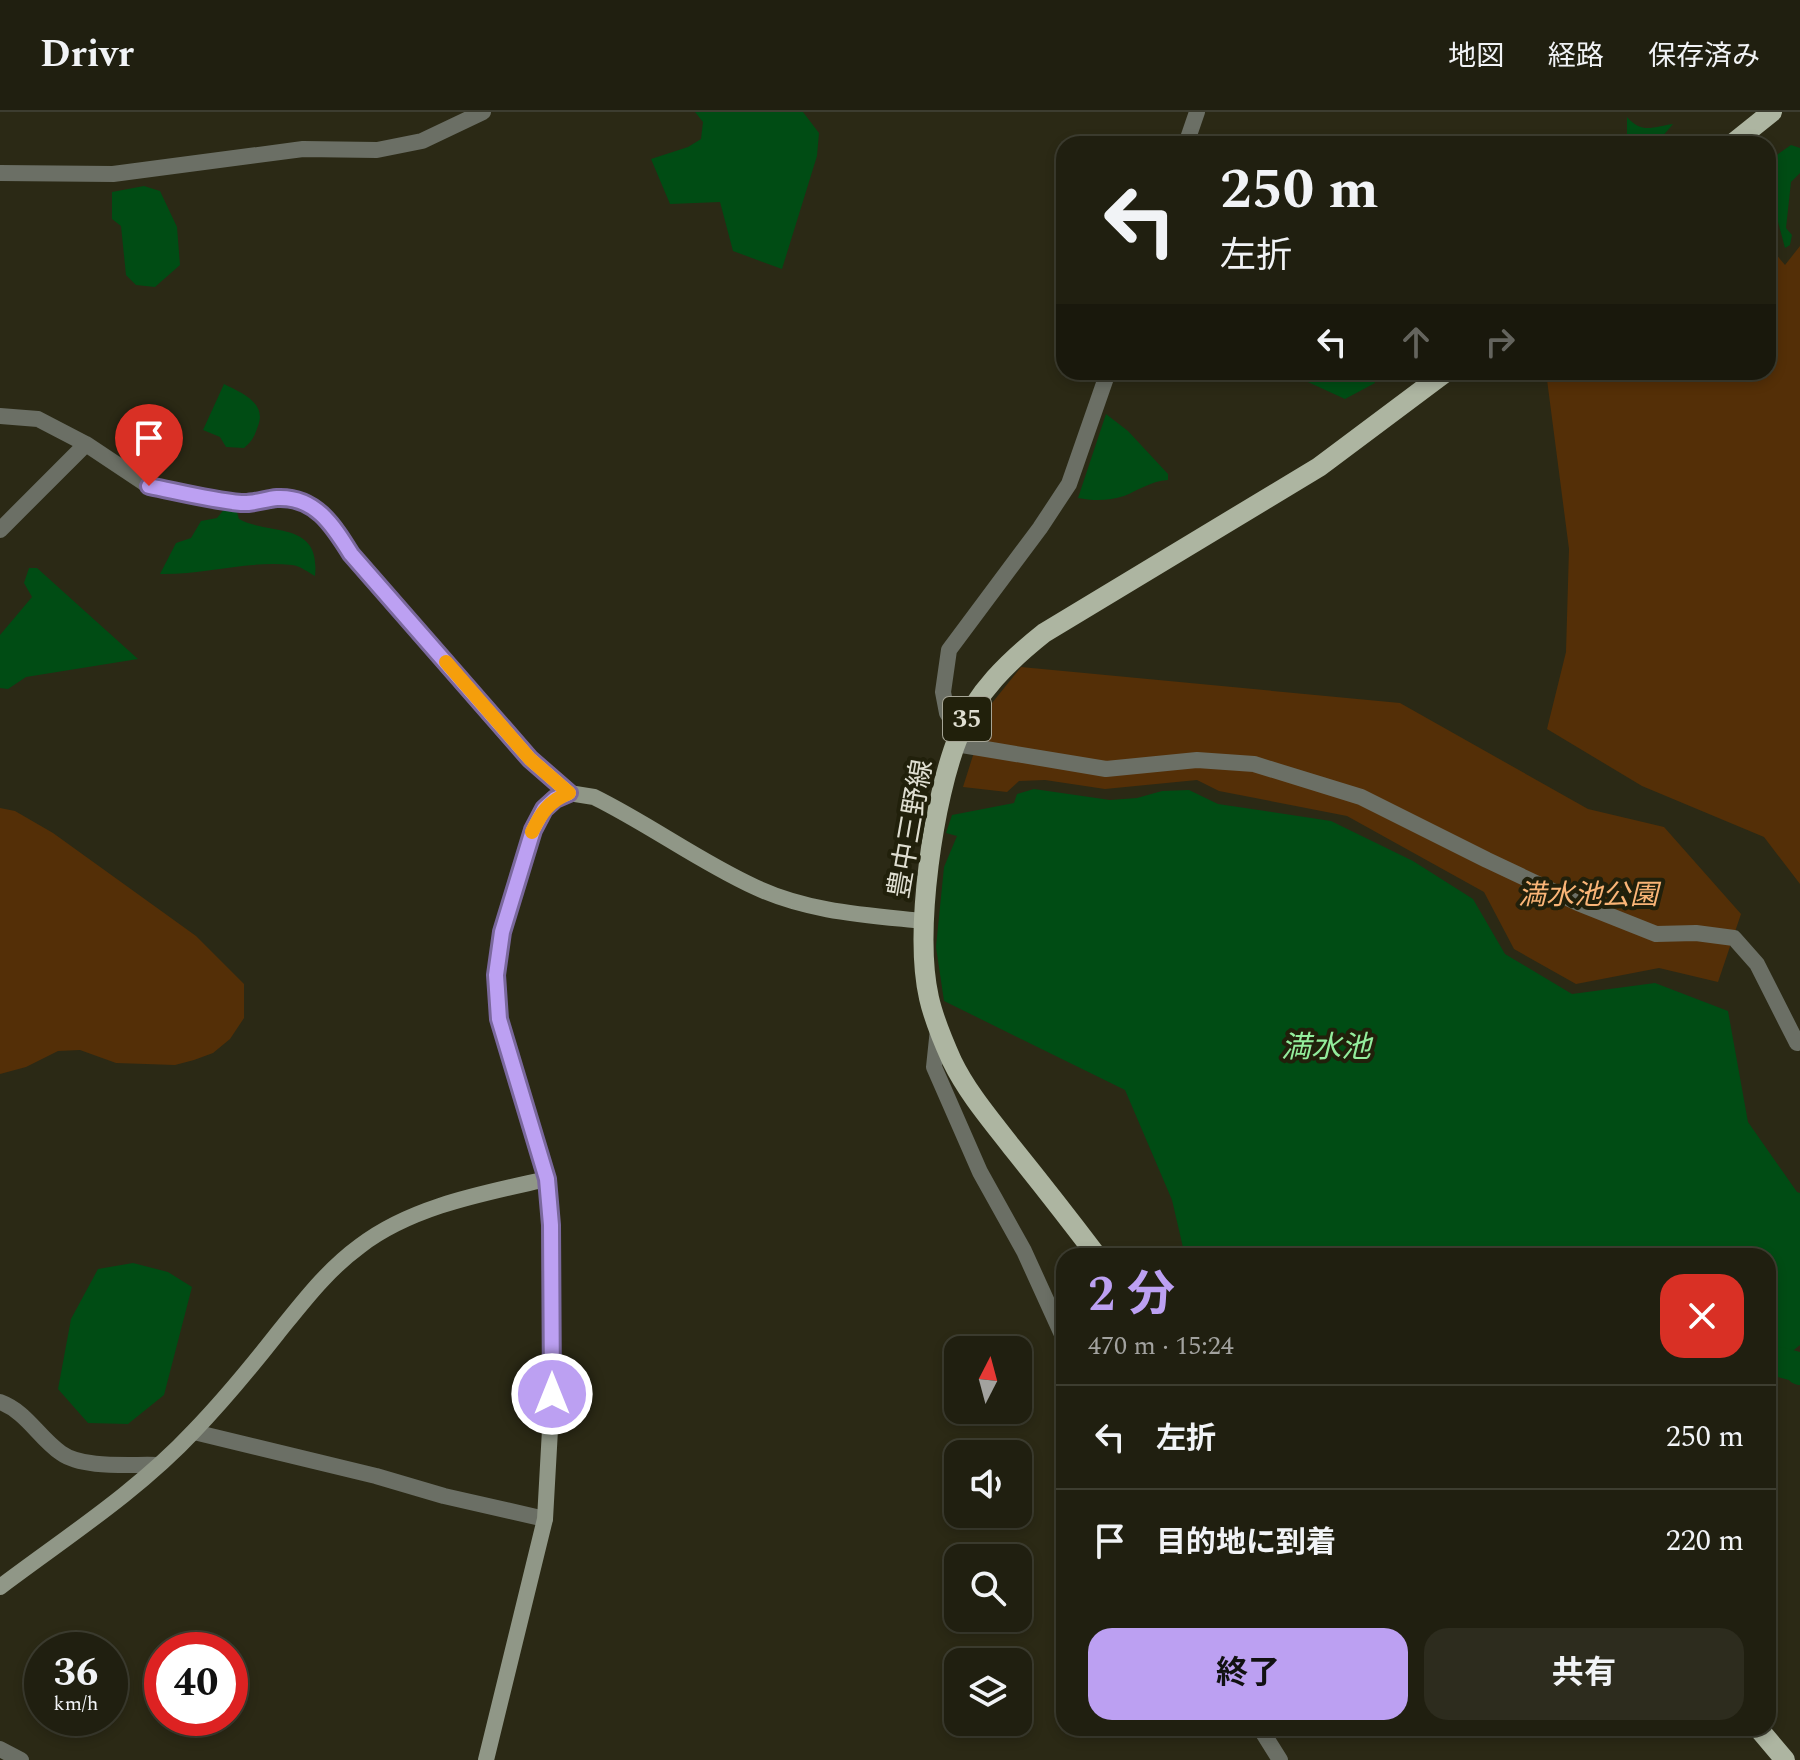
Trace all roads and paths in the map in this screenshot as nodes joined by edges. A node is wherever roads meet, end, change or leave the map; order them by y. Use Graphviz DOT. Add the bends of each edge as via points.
graph roads {
  1 [pos="483,112"];
  2 [pos="1197,112"];
  3 [pos="1772,112"];
  4 [pos="1189,136"];
  5 [pos="1742,136"];
  6 [pos="0,173"];
  7 [pos="1105,380"];
  8 [pos="1435,380"];
  9 [pos="0,416"];
  10 [pos="86,444"];
  11 [pos="0,530"];
  12 [pos="957,739"];
  13 [pos="569,793"];
  14 [pos="923,921"];
  15 [pos="938,1027"];
  16 [pos="1797,1043"];
  17 [pos="547,1179"];
  18 [pos="1091,1248"];
  19 [pos="1056,1321"];
  20 [pos="0,1402"];
  21 [pos="194,1432"];
  22 [pos="158,1465"];
  23 [pos="545,1519"];
  24 [pos="0,1587"];
  25 [pos="1265,1736"];
  26 [pos="1765,1736"];
  27 [pos="0,1749"];
  28 [pos="21,1760"];
  29 [pos="486,1760"];
  30 [pos="1280,1760"];
  31 [pos="1785,1760"];
  1 -- 6 [label="street" via="422,141 377,150 303,149 113,174"];
  2 -- 4 [label="street"];
  3 -- 5 [label="main road"];
  7 -- 12 [label="street" via="1069,484 949,650 943,692"];
  8 -- 12 [label="main road, 豊中三野線 / 35" via="1319,467 1044,633 993,681"];
  9 -- 10 [label="street" via="38,419"];
  10 -- 11 [label="street"];
  10 -- 13 [label="street" via="149,486 243,503 277,498 313,506 530,759"];
  12 -- 14 [label="main road, 豊中三野線 / 35" via="941,795"];
  12 -- 16 [label="street" via="1106,769 1197,760 1254,764 1361,797 1500,867 1656,934 1734,938 1757,964"];
  13 -- 14 [label="street" via="615,807 755,887 804,905"];
  13 -- 17 [label="street" via="544,809 533,830 502,932 496,975 499,1019"];
  14 -- 15 [label="main road, 豊中三野線 / 35" via="929,997"];
  15 -- 18 [label="main road, 豊中三野線 / 35" via="975,1099"];
  15 -- 19 [label="street" via="934,1067"];
  17 -- 21 [label="street" via="409,1218 361,1244 320,1280"];
  17 -- 23 [label="street" via="552,1394"];
  20 -- 22 [label="street" via="21,1412 75,1462"];
  21 -- 22 [label="street"];
  21 -- 23 [label="street"];
  22 -- 24 [label="street"];
  23 -- 29 [label="street"];
  25 -- 30 [label="street"];
  26 -- 31 [label="main road"];
  27 -- 28 [label="street"];
}
